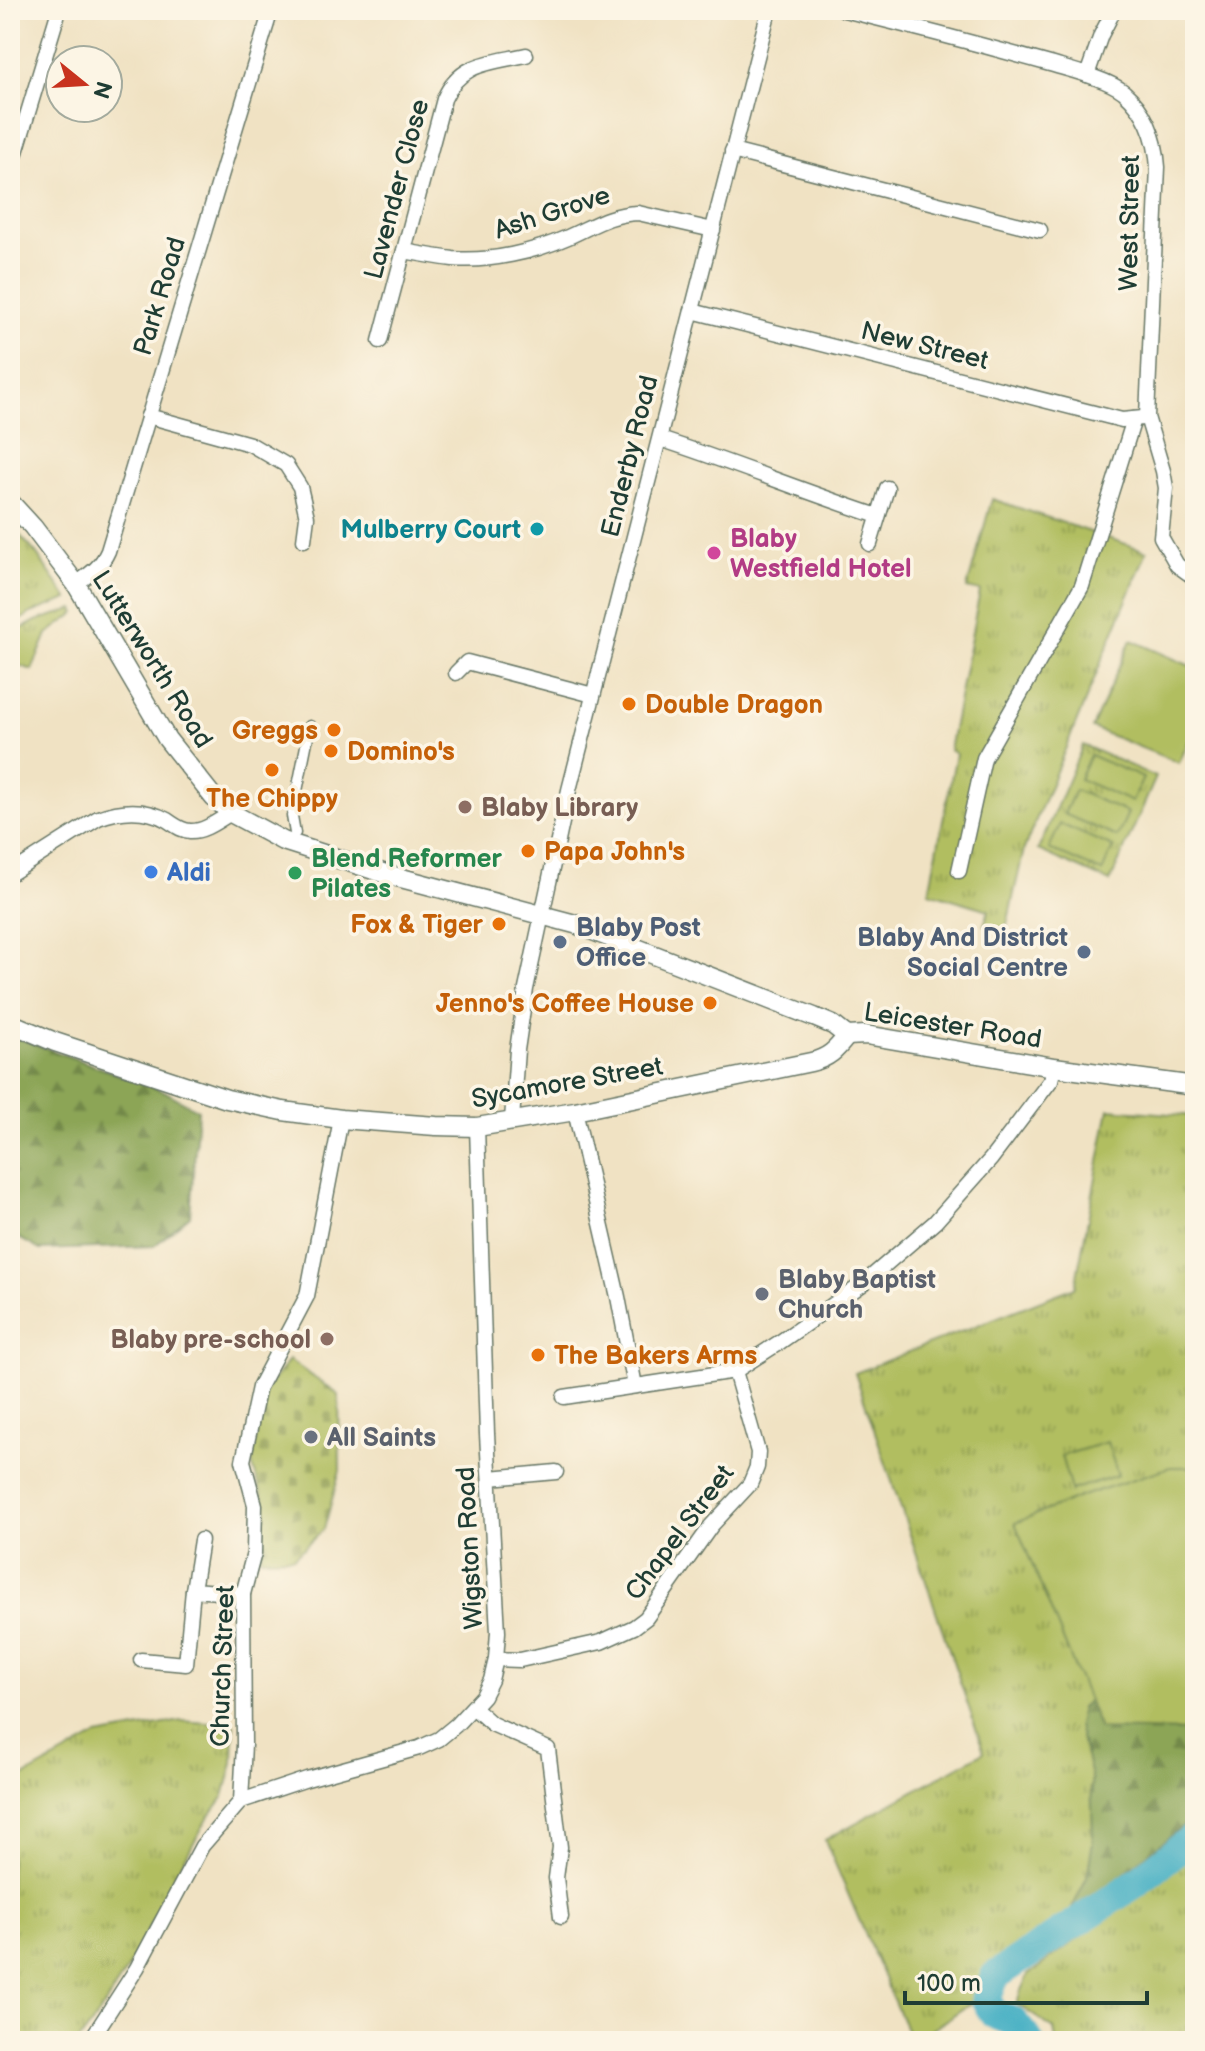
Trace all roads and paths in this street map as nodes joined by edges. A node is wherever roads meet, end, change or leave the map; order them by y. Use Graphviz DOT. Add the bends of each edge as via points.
graph roads {
  1 [pos="59,10"];
  2 [pos="271,10"];
  3 [pos="769,10"];
  4 [pos="844,10"];
  5 [pos="1114,10"];
  6 [pos="526,55"];
  7 [pos="1087,75"];
  8 [pos="732,151"];
  9 [pos="10,172"];
  10 [pos="713,230"];
  11 [pos="1040,230"];
  12 [pos="404,251"];
  13 [pos="692,311"];
  14 [pos="380,341"];
  15 [pos="148,416"];
  16 [pos="1140,418"];
  17 [pos="660,439"];
  18 [pos="887,488"];
  19 [pos="10,502"];
  20 [pos="878,516"];
  21 [pos="304,540"];
  22 [pos="870,544"];
  23 [pos="1195,578"];
  24 [pos="76,584"];
  25 [pos="456,673"];
  26 [pos="593,695"];
  27 [pos="310,726"];
  28 [pos="231,813"];
  29 [pos="295,833"];
  30 [pos="959,871"];
  31 [pos="10,874"];
  32 [pos="492,903"];
  33 [pos="542,915"];
  34 [pos="10,1023"];
  35 [pos="847,1036"];
  36 [pos="1054,1067"];
  37 [pos="1193,1086"];
  38 [pos="575,1111"];
  39 [pos="341,1119"];
  40 [pos="512,1120"];
  41 [pos="477,1127"];
  42 [pos="735,1371"];
  43 [pos="635,1386"];
  44 [pos="564,1397"];
  45 [pos="556,1472"];
  46 [pos="490,1478"];
  47 [pos="201,1540"];
  48 [pos="193,1590"];
  49 [pos="243,1594"];
  50 [pos="496,1659"];
  51 [pos="141,1660"];
  52 [pos="474,1708"];
  53 [pos="241,1801"];
  54 [pos="561,1917"];
  55 [pos="90,2041"];
  1 -- 9 [label="street"];
  2 -- 15 [label="street, Park Road"];
  3 -- 8 [label="street, Enderby Road"];
  4 -- 7 [label="street, West Street"];
  5 -- 7 [label="street"];
  6 -- 12 [label="street, Lavender Close" via="478,66 450,85"];
  7 -- 16 [label="street, West Street" via="1121,90 1141,109 1157,151"];
  8 -- 10 [label="street, Enderby Road"];
  8 -- 11 [label="street"];
  10 -- 12 [label="street, Ash Grove" via="626,213 509,254 454,259"];
  10 -- 13 [label="street, Enderby Road"];
  12 -- 14 [label="street, Lavender Close"];
  13 -- 16 [label="street, New Street" via="1122,420"];
  13 -- 17 [label="street, Enderby Road"];
  15 -- 21 [label="street" via="250,444 286,465 300,487 307,517"];
  15 -- 24 [label="street, Park Road" via="108,551 96,570"];
  16 -- 23 [label="street" via="1163,471 1161,537 1177,565"];
  16 -- 30 [label="street" via="1082,586 984,758"];
  17 -- 20 [label="street"];
  17 -- 26 [label="street, Enderby Road"];
  18 -- 20 [label="street"];
  19 -- 24 [label="street, Lutterworth Road"];
  20 -- 22 [label="street"];
  24 -- 28 [label="street, Lutterworth Road" via="167,739"];
  25 -- 26 [label="street" via="467,662"];
  26 -- 33 [label="street, Enderby Road"];
  27 -- 29 [label="street" via="292,816"];
  28 -- 31 [label="street" via="188,831 154,814 110,814"];
  28 -- 32 [label="street, Lutterworth Road" via="283,841"];
  32 -- 33 [label="street, Leicester Road"];
  33 -- 35 [label="street, Leicester Road" via="742,988 833,1025"];
  33 -- 40 [label="street, Enderby Road" via="517,1050"];
  34 -- 39 [label="street, Sycamore Street" via="227,1099"];
  35 -- 36 [label="street, Leicester Road"];
  35 -- 38 [label="street, Sycamore Street" via="825,1058"];
  36 -- 37 [label="street, Leicester Road"];
  36 -- 42 [label="street" via="1051,1080 1000,1147 935,1222 864,1283"];
  38 -- 40 [label="street, Sycamore Street"];
  38 -- 43 [label="street"];
  39 -- 41 [label="street, Sycamore Street"];
  39 -- 49 [label="street, Church Street" via="307,1296 259,1387 243,1461 255,1505 254,1553"];
  40 -- 41 [label="street, Sycamore Street"];
  41 -- 46 [label="street, Wigston Road"];
  42 -- 43 [label="street"];
  42 -- 50 [label="street, Chapel Street" via="758,1452 757,1467 750,1484 711,1526 646,1618 601,1642 520,1660"];
  43 -- 44 [label="street"];
  45 -- 46 [label="street"];
  46 -- 50 [label="street, Wigston Road"];
  47 -- 48 [label="street"];
  48 -- 49 [label="street"];
  48 -- 51 [label="street" via="186,1664"];
  49 -- 53 [label="street, Church Street"];
  50 -- 52 [label="street, Wigston Road" via="491,1680"];
  52 -- 53 [label="street, Wigston Road" via="439,1739 419,1748"];
  52 -- 54 [label="street" via="492,1724 548,1749 560,1847 556,1878"];
  53 -- 55 [label="street" via="202,1846 137,1968"];
}
